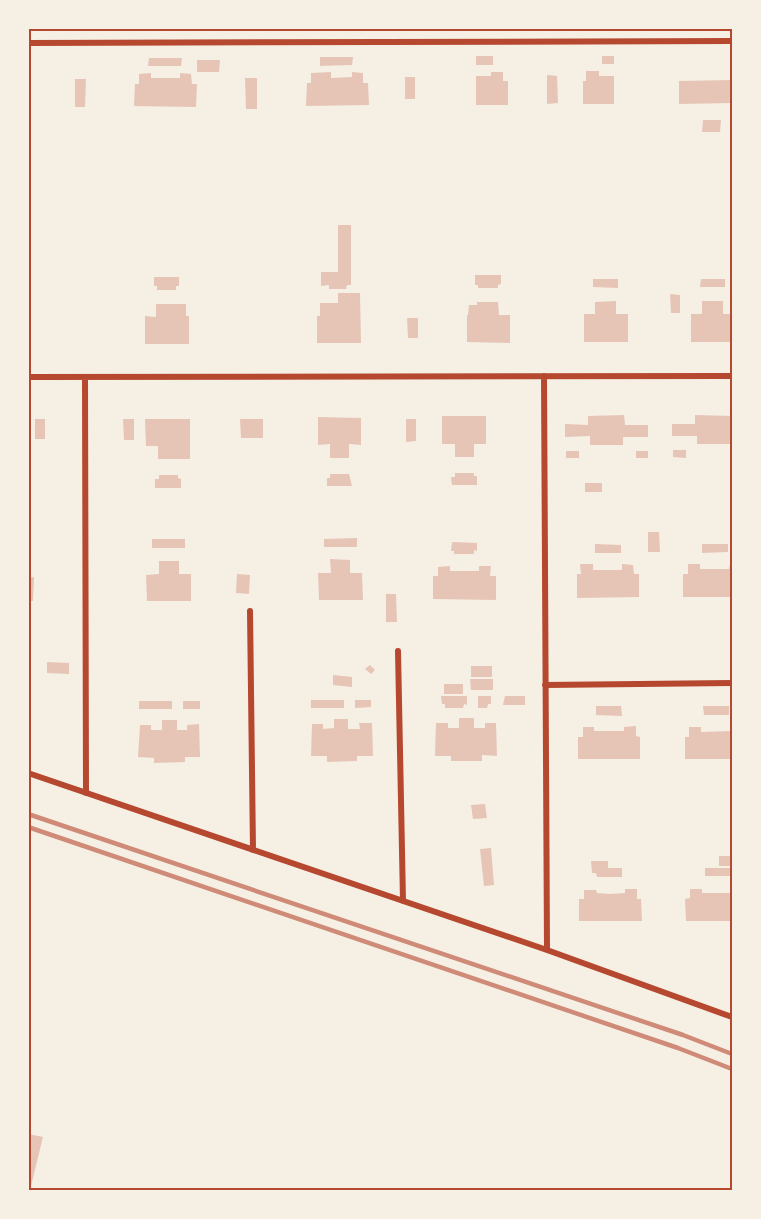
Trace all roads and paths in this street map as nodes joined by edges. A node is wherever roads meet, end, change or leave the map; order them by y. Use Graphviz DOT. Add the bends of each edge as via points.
graph roads {
  1 [pos="732,41"];
  2 [pos="28,43"];
  3 [pos="544,376"];
  4 [pos="732,376"];
  5 [pos="28,377"];
  6 [pos="85,377"];
  7 [pos="250,610"];
  8 [pos="398,651"];
  9 [pos="732,683"];
  10 [pos="545,685"];
  11 [pos="28,773"];
  12 [pos="86,793"];
  13 [pos="253,850"];
  14 [pos="403,901"];
  15 [pos="547,951"];
  16 [pos="732,1017"];
  1 -- 2 [label="street"];
  3 -- 4 [label="street"];
  3 -- 6 [label="street"];
  3 -- 10 [label="street"];
  5 -- 6 [label="street"];
  6 -- 12 [label="street"];
  7 -- 13 [label="street"];
  8 -- 14 [label="street"];
  9 -- 10 [label="street"];
  10 -- 15 [label="street"];
  11 -- 12 [label="street"];
  12 -- 13 [label="street"];
  13 -- 14 [label="street"];
  14 -- 15 [label="street"];
  15 -- 16 [label="street"];
}
